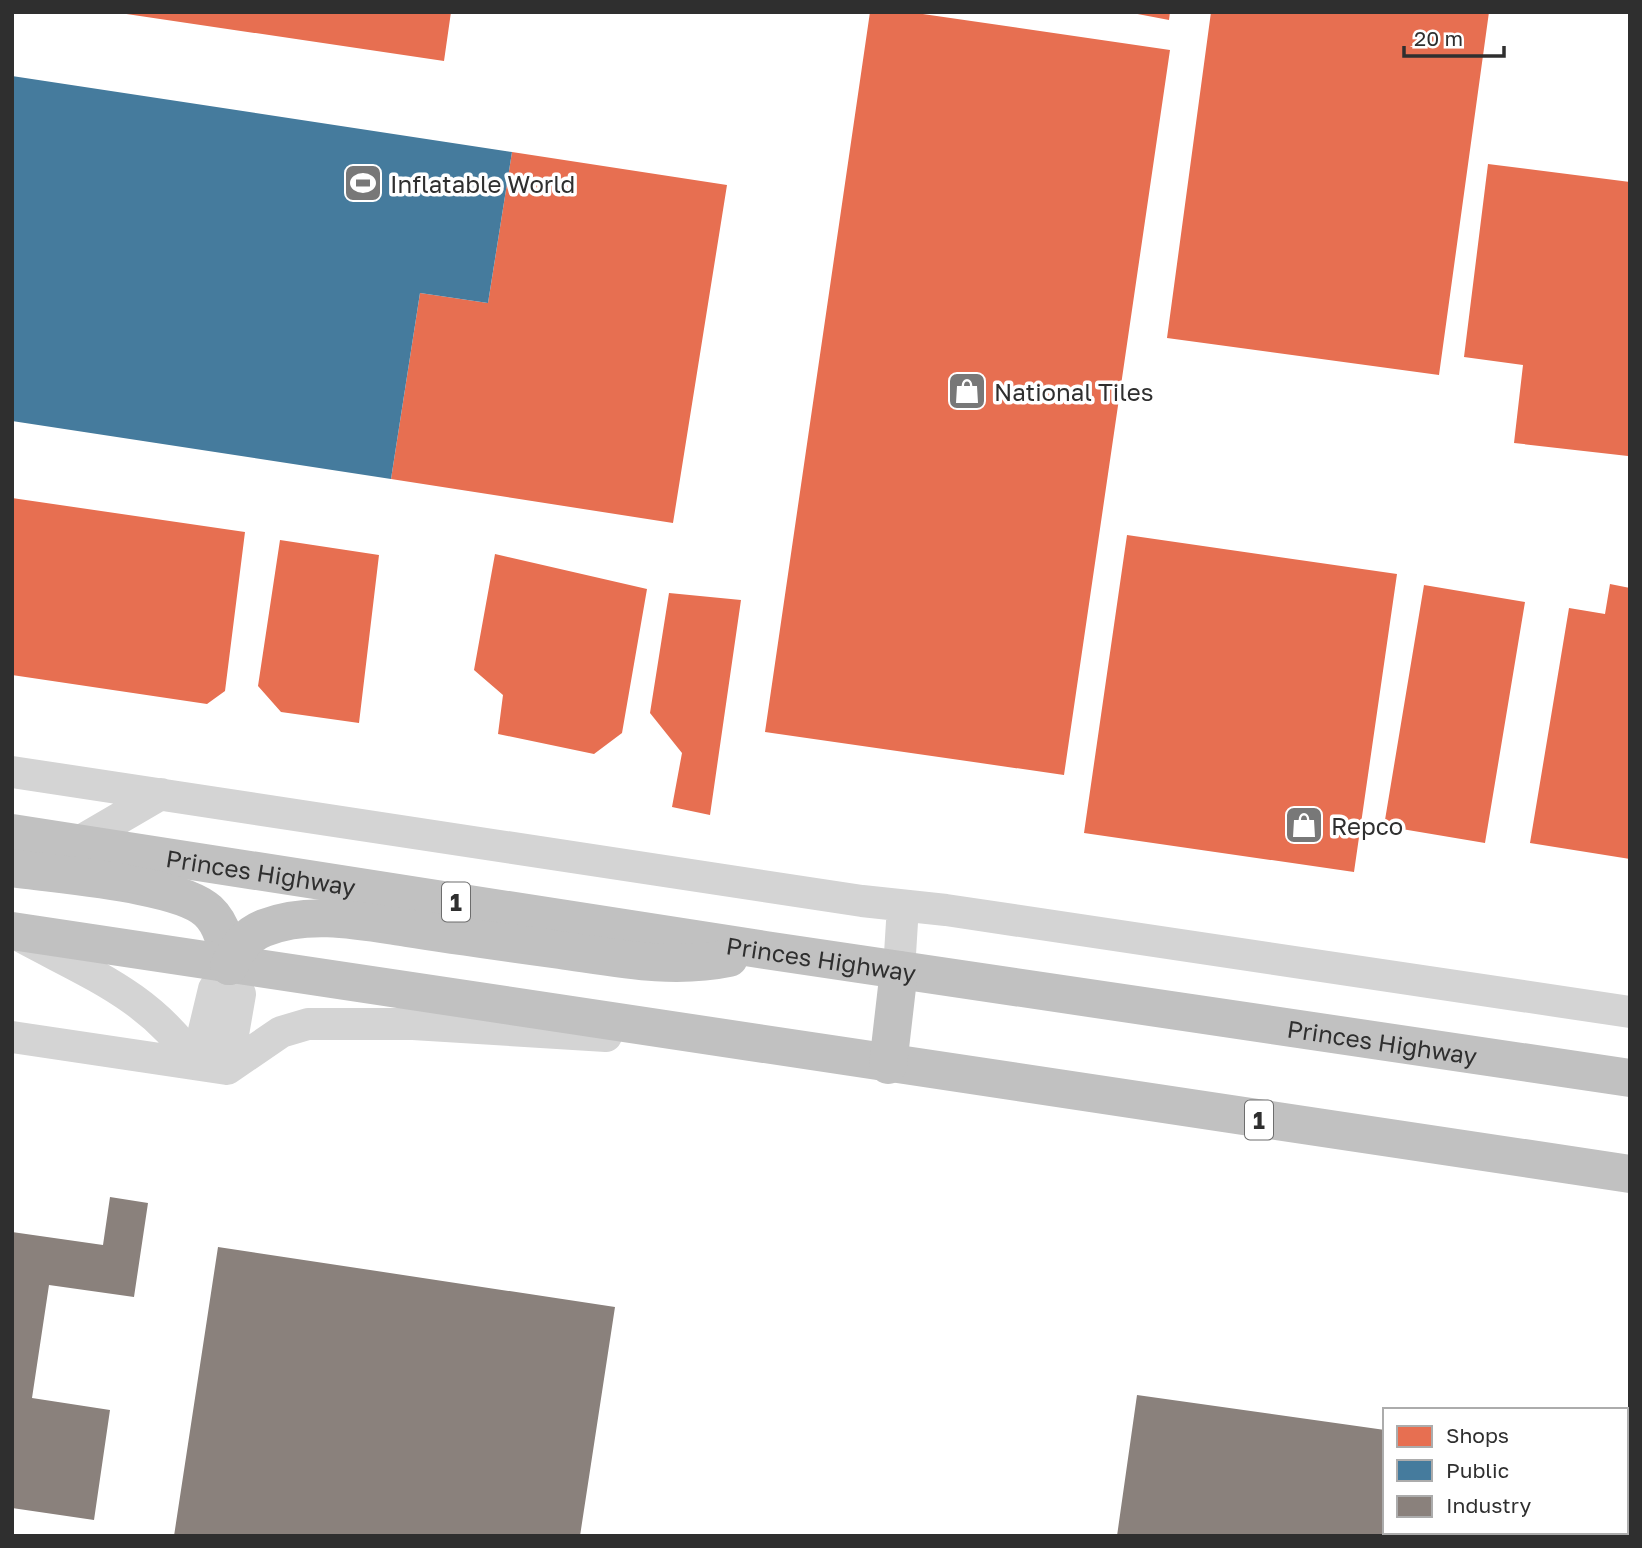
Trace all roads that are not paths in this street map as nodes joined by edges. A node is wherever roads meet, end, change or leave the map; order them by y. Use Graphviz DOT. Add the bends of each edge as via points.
graph roads {
  1 [pos="12,772"];
  2 [pos="161,794"];
  3 [pos="12,833"];
  4 [pos="77,843"];
  5 [pos="12,868"];
  6 [pos="903,906"];
  7 [pos="12,932"];
  8 [pos="765,950"];
  9 [pos="229,966"];
  10 [pos="900,970"];
  11 [pos="1630,1012"];
  12 [pos="12,1037"];
  13 [pos="762,1046"];
  14 [pos="196,1064"];
  15 [pos="888,1065"];
  16 [pos="227,1069"];
  17 [pos="1630,1078"];
  18 [pos="1630,1174"];
  1 -- 2 [label="street"];
  2 -- 4 [label="street"];
  2 -- 6 [label="street"];
  3 -- 4 [label="highway, Princes Highway / 1"];
  4 -- 8 [label="highway, Princes Highway / 1"];
  5 -- 9 [label="highway" via="153,890 194,902 216,922"];
  6 -- 10 [label="street"];
  6 -- 11 [label="street"];
  7 -- 9 [label="highway, 1"];
  7 -- 14 [label="street" via="141,1004 173,1032"];
  8 -- 9 [label="highway" via="692,963 642,962 363,921 315,919 256,932 242,943"];
  8 -- 10 [label="highway, Princes Highway / 1"];
  9 -- 13 [label="highway, 1"];
  9 -- 14 [label="street" via="214,989"];
  9 -- 16 [label="street" via="240,994"];
  10 -- 15 [label="highway"];
  10 -- 17 [label="highway, Princes Highway / 1"];
  12 -- 14 [label="street"];
  13 -- 15 [label="highway, 1"];
  13 -- 16 [label="street" via="413,1024 324,1023 281,1032"];
  14 -- 16 [label="street"];
  15 -- 18 [label="highway, 1"];
}
